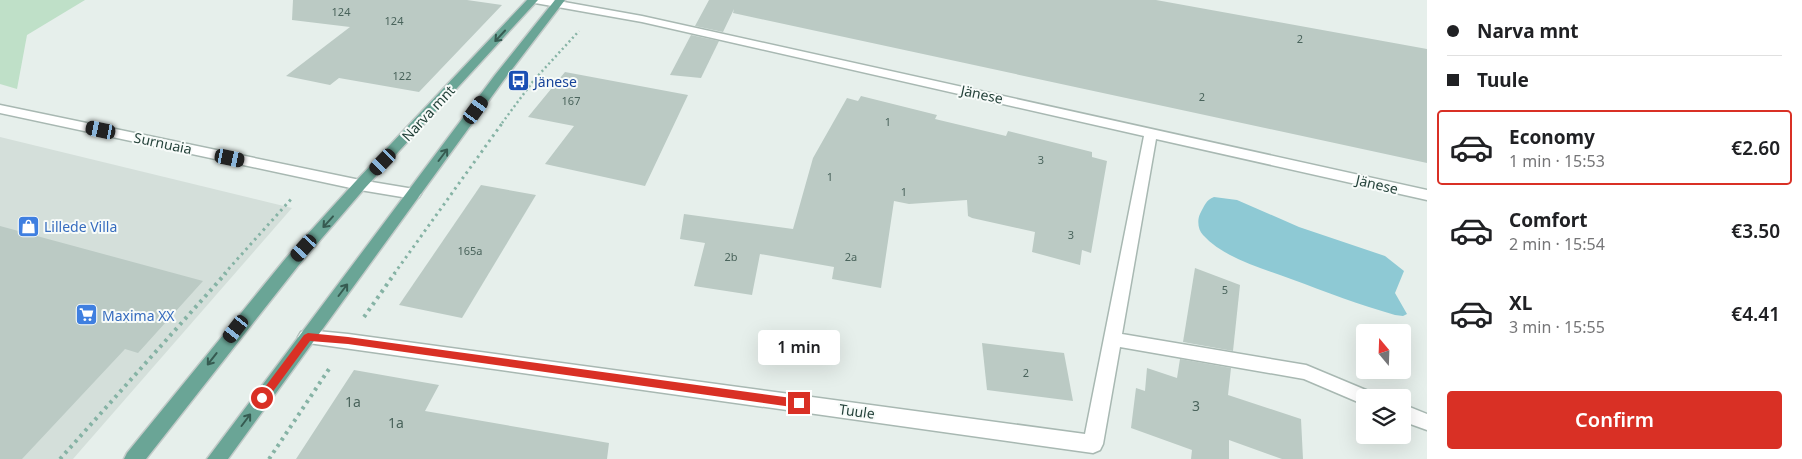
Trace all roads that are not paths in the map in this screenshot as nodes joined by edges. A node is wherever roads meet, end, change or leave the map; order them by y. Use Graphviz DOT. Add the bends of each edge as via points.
graph roads {
  1 [pos="534,0"];
  2 [pos="558,2"];
  3 [pos="0,109"];
  4 [pos="1151,132"];
  5 [pos="360,185"];
  6 [pos="414,194"];
  7 [pos="1427,195"];
  8 [pos="308,337"];
  9 [pos="1113,339"];
  10 [pos="1356,393"];
  11 [pos="1411,416"];
  12 [pos="1427,422"];
  13 [pos="134,459"];
  14 [pos="217,459"];
  1 -- 2 [label="street, Jänese"];
  1 -- 5 [label="main road, Narva mnt, one-way"];
  2 -- 4 [label="street, Jänese"];
  6 -- 2 [label="main road, one-way"];
  3 -- 5 [label="street, Surnuaia"];
  4 -- 7 [label="street, Jänese"];
  4 -- 9 [label="street, Tuule"];
  5 -- 6 [label="street, Surnuaia"];
  5 -- 13 [label="main road, Narva mnt, one-way" via="242,322"];
  8 -- 6 [label="main road, one-way"];
  8 -- 9 [label="street, Tuule" via="1093,444"];
  14 -- 8 [label="main road, one-way"];
  9 -- 10 [label="street" via="1306,372"];
  11 -- 12 [label="street"];
}
